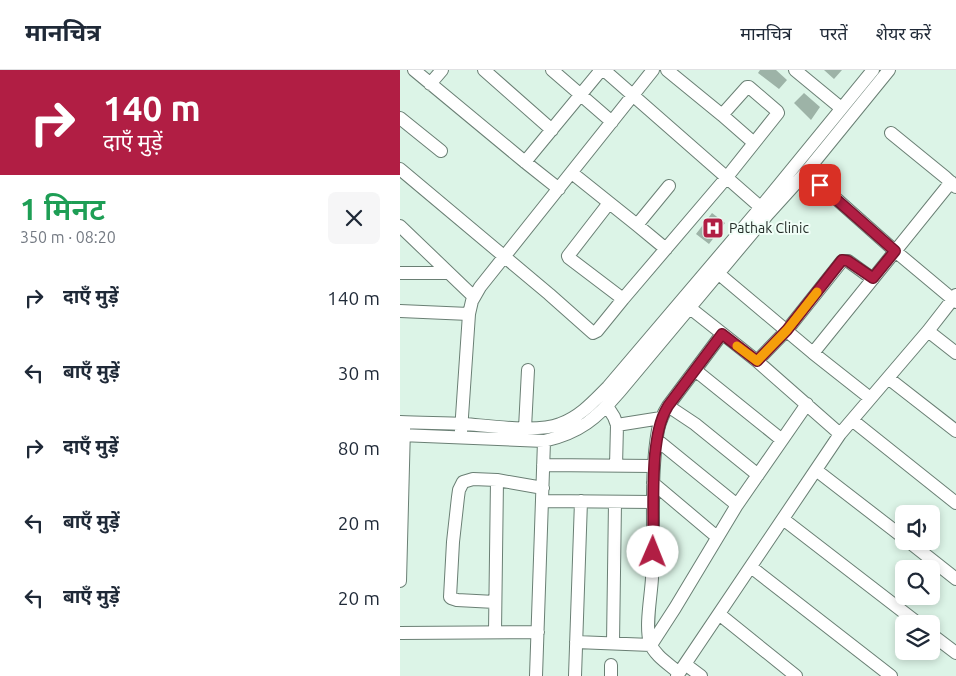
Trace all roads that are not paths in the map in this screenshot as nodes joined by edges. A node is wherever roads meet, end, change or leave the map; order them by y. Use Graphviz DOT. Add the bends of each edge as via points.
graph roads {
  1 [pos="414,70"];
  2 [pos="442,70"];
  3 [pos="484,70"];
  4 [pos="552,70"];
  5 [pos="601,70"];
  6 [pos="604,70"];
  7 [pos="653,70"];
  8 [pos="667,70"];
  9 [pos="795,70"];
  10 [pos="873,70"];
  11 [pos="889,70"];
  12 [pos="430,84"];
  13 [pos="582,94"];
  14 [pos="633,96"];
  15 [pos="841,108"];
  16 [pos="722,115"];
  17 [pos="400,118"];
  18 [pos="612,122"];
  19 [pos="552,130"];
  20 [pos="891,133"];
  21 [pos="754,143"];
  22 [pos="441,151"];
  23 [pos="525,162"];
  24 [pos="400,169"];
  25 [pos="806,172"];
  26 [pos="572,173"];
  27 [pos="727,177"];
  28 [pos="953,184"];
  29 [pos="669,186"];
  30 [pos="559,189"];
  31 [pos="609,203"];
  32 [pos="765,211"];
  33 [pos="637,225"];
  34 [pos="400,226"];
  35 [pos="666,249"];
  36 [pos="895,251"];
  37 [pos="504,258"];
  38 [pos="400,273"];
  39 [pos="448,273"];
  40 [pos="719,274"];
  41 [pos="873,278"];
  42 [pos="474,297"];
  43 [pos="623,299"];
  44 [pos="955,299"];
  45 [pos="690,308"];
  46 [pos="400,311"];
  47 [pos="469,314"];
  48 [pos="787,330"];
  49 [pos="928,331"];
  50 [pos="722,334"];
  51 [pos="813,353"];
  52 [pos="956,354"];
  53 [pos="757,361"];
  54 [pos="528,370"];
  55 [pos="695,370"];
  56 [pos="888,378"];
  57 [pos="870,398"];
  58 [pos="807,404"];
  59 [pos="607,406"];
  60 [pos="668,406"];
  61 [pos="662,418"];
  62 [pos="852,420"];
  63 [pos="402,422"];
  64 [pos="461,424"];
  65 [pos="617,425"];
  66 [pos="525,428"];
  67 [pos="956,430"];
  68 [pos="840,434"];
  69 [pos="402,435"];
  70 [pos="460,437"];
  71 [pos="657,440"];
  72 [pos="782,440"];
  73 [pos="544,441"];
  74 [pos="543,465"];
  75 [pos="616,466"];
  76 [pos="654,466"];
  77 [pos="816,470"];
  78 [pos="758,476"];
  79 [pos="497,480"];
  80 [pos="653,482"];
  81 [pos="543,488"];
  82 [pos="542,501"];
  83 [pos="581,501"];
  84 [pos="615,502"];
  85 [pos="653,502"];
  86 [pos="956,503"];
  87 [pos="737,505"];
  88 [pos="783,519"];
  89 [pos="895,531"];
  90 [pos="717,537"];
  91 [pos="919,550"];
  92 [pos="750,567"];
  93 [pos="400,573"];
  94 [pos="956,579"];
  95 [pos="400,581"];
  96 [pos="495,602"];
  97 [pos="719,614"];
  98 [pos="907,615"];
  99 [pos="495,632"];
  100 [pos="538,632"];
  101 [pos="400,633"];
  102 [pos="940,641"];
  103 [pos="576,642"];
  104 [pos="613,643"];
  105 [pos="651,645"];
  106 [pos="956,653"];
  107 [pos="680,671"];
  108 [pos="536,676"];
  109 [pos="575,676"];
  110 [pos="701,676"];
  111 [pos="796,676"];
  112 [pos="891,676"];
  1 -- 12 [label="street"];
  2 -- 12 [label="street"];
  3 -- 19 [label="street"];
  4 -- 13 [label="street"];
  5 -- 13 [label="street"];
  6 -- 14 [label="street"];
  7 -- 14 [label="street"];
  8 -- 16 [label="street"];
  9 -- 15 [label="street"];
  10 -- 15 [label="street"];
  11 -- 25 [label="street"];
  12 -- 23 [label="street"];
  13 -- 18 [label="street"];
  13 -- 19 [label="street"];
  14 -- 18 [label="street"];
  14 -- 27 [label="street"];
  15 -- 32 [label="street"];
  16 -- 21 [label="street"];
  16 -- 21 [label="street" via="747,87 777,111 777,116"];
  17 -- 22 [label="street"];
  18 -- 26 [label="street"];
  19 -- 23 [label="street"];
  20 -- 28 [label="street"];
  21 -- 27 [label="street"];
  23 -- 30 [label="street"];
  24 -- 37 [label="street"];
  25 -- 32 [label="street"];
  25 -- 36 [label="street"];
  26 -- 30 [label="street"];
  26 -- 31 [label="street"];
  27 -- 32 [label="street"];
  27 -- 35 [label="street"];
  28 -- 36 [label="street"];
  29 -- 33 [label="street"];
  30 -- 37 [label="street"];
  31 -- 33 [label="street"];
  31 -- 43 [label="street" via="568,256"];
  32 -- 40 [label="street"];
  32 -- 66 [label="street" via="587,408 559,425"];
  33 -- 35 [label="street"];
  34 -- 39 [label="street"];
  35 -- 43 [label="street"];
  36 -- 41 [label="street"];
  36 -- 44 [label="street"];
  37 -- 42 [label="street"];
  37 -- 43 [label="street" via="593,333"];
  38 -- 39 [label="street"];
  39 -- 42 [label="street"];
  40 -- 45 [label="street"];
  40 -- 48 [label="street"];
  41 -- 48 [label="street" via="842,260"];
  41 -- 51 [label="street"];
  42 -- 47 [label="street"];
  44 -- 49 [label="street"];
  45 -- 50 [label="street"];
  45 -- 59 [label="street"];
  46 -- 47 [label="street"];
  47 -- 64 [label="street"];
  48 -- 51 [label="street"];
  48 -- 53 [label="street"];
  49 -- 52 [label="street"];
  49 -- 56 [label="street"];
  50 -- 53 [label="street"];
  50 -- 55 [label="street"];
  51 -- 57 [label="street"];
  53 -- 58 [label="street"];
  54 -- 66 [label="street"];
  55 -- 60 [label="street"];
  55 -- 72 [label="street"];
  56 -- 57 [label="street"];
  56 -- 67 [label="street"];
  57 -- 62 [label="street"];
  58 -- 68 [label="street"];
  58 -- 72 [label="street"];
  59 -- 65 [label="street"];
  59 -- 73 [label="street" via="573,432"];
  60 -- 61 [label="street"];
  60 -- 78 [label="street"];
  61 -- 65 [label="street"];
  61 -- 71 [label="street"];
  62 -- 68 [label="street"];
  62 -- 86 [label="street"];
  63 -- 64 [label="street"];
  63 -- 69 [label="street"];
  64 -- 66 [label="street"];
  64 -- 70 [label="street"];
  65 -- 75 [label="street"];
  68 -- 77 [label="street"];
  69 -- 70 [label="street"];
  69 -- 93 [label="street"];
  70 -- 73 [label="street"];
  71 -- 76 [label="street"];
  71 -- 87 [label="street"];
  72 -- 78 [label="street"];
  73 -- 74 [label="street"];
  74 -- 75 [label="street"];
  74 -- 81 [label="street"];
  75 -- 76 [label="street"];
  76 -- 80 [label="street"];
  77 -- 88 [label="street"];
  77 -- 89 [label="street"];
  78 -- 87 [label="street"];
  79 -- 81 [label="street"];
  79 -- 96 [label="street"];
  79 -- 96 [label="street" via="468,480 461,485 449,594 457,600"];
  80 -- 85 [label="street"];
  80 -- 90 [label="street"];
  81 -- 82 [label="street"];
  82 -- 83 [label="street"];
  82 -- 100 [label="street"];
  83 -- 84 [label="street"];
  83 -- 103 [label="street"];
  84 -- 85 [label="street"];
  84 -- 104 [label="street"];
  85 -- 105 [label="street" via="648,628"];
  87 -- 90 [label="street"];
  88 -- 92 [label="street"];
  88 -- 98 [label="street"];
  90 -- 105 [label="street"];
  91 -- 94 [label="street"];
  92 -- 97 [label="street"];
  92 -- 112 [label="street"];
  93 -- 95 [label="street"];
  96 -- 99 [label="street"];
  97 -- 107 [label="street"];
  97 -- 111 [label="street"];
  99 -- 100 [label="street"];
  99 -- 101 [label="street"];
  100 -- 108 [label="street"];
  102 -- 106 [label="street"];
  103 -- 104 [label="street"];
  103 -- 109 [label="street"];
  104 -- 105 [label="street"];
  105 -- 107 [label="street" via="660,657"];
  107 -- 110 [label="street"];
}
